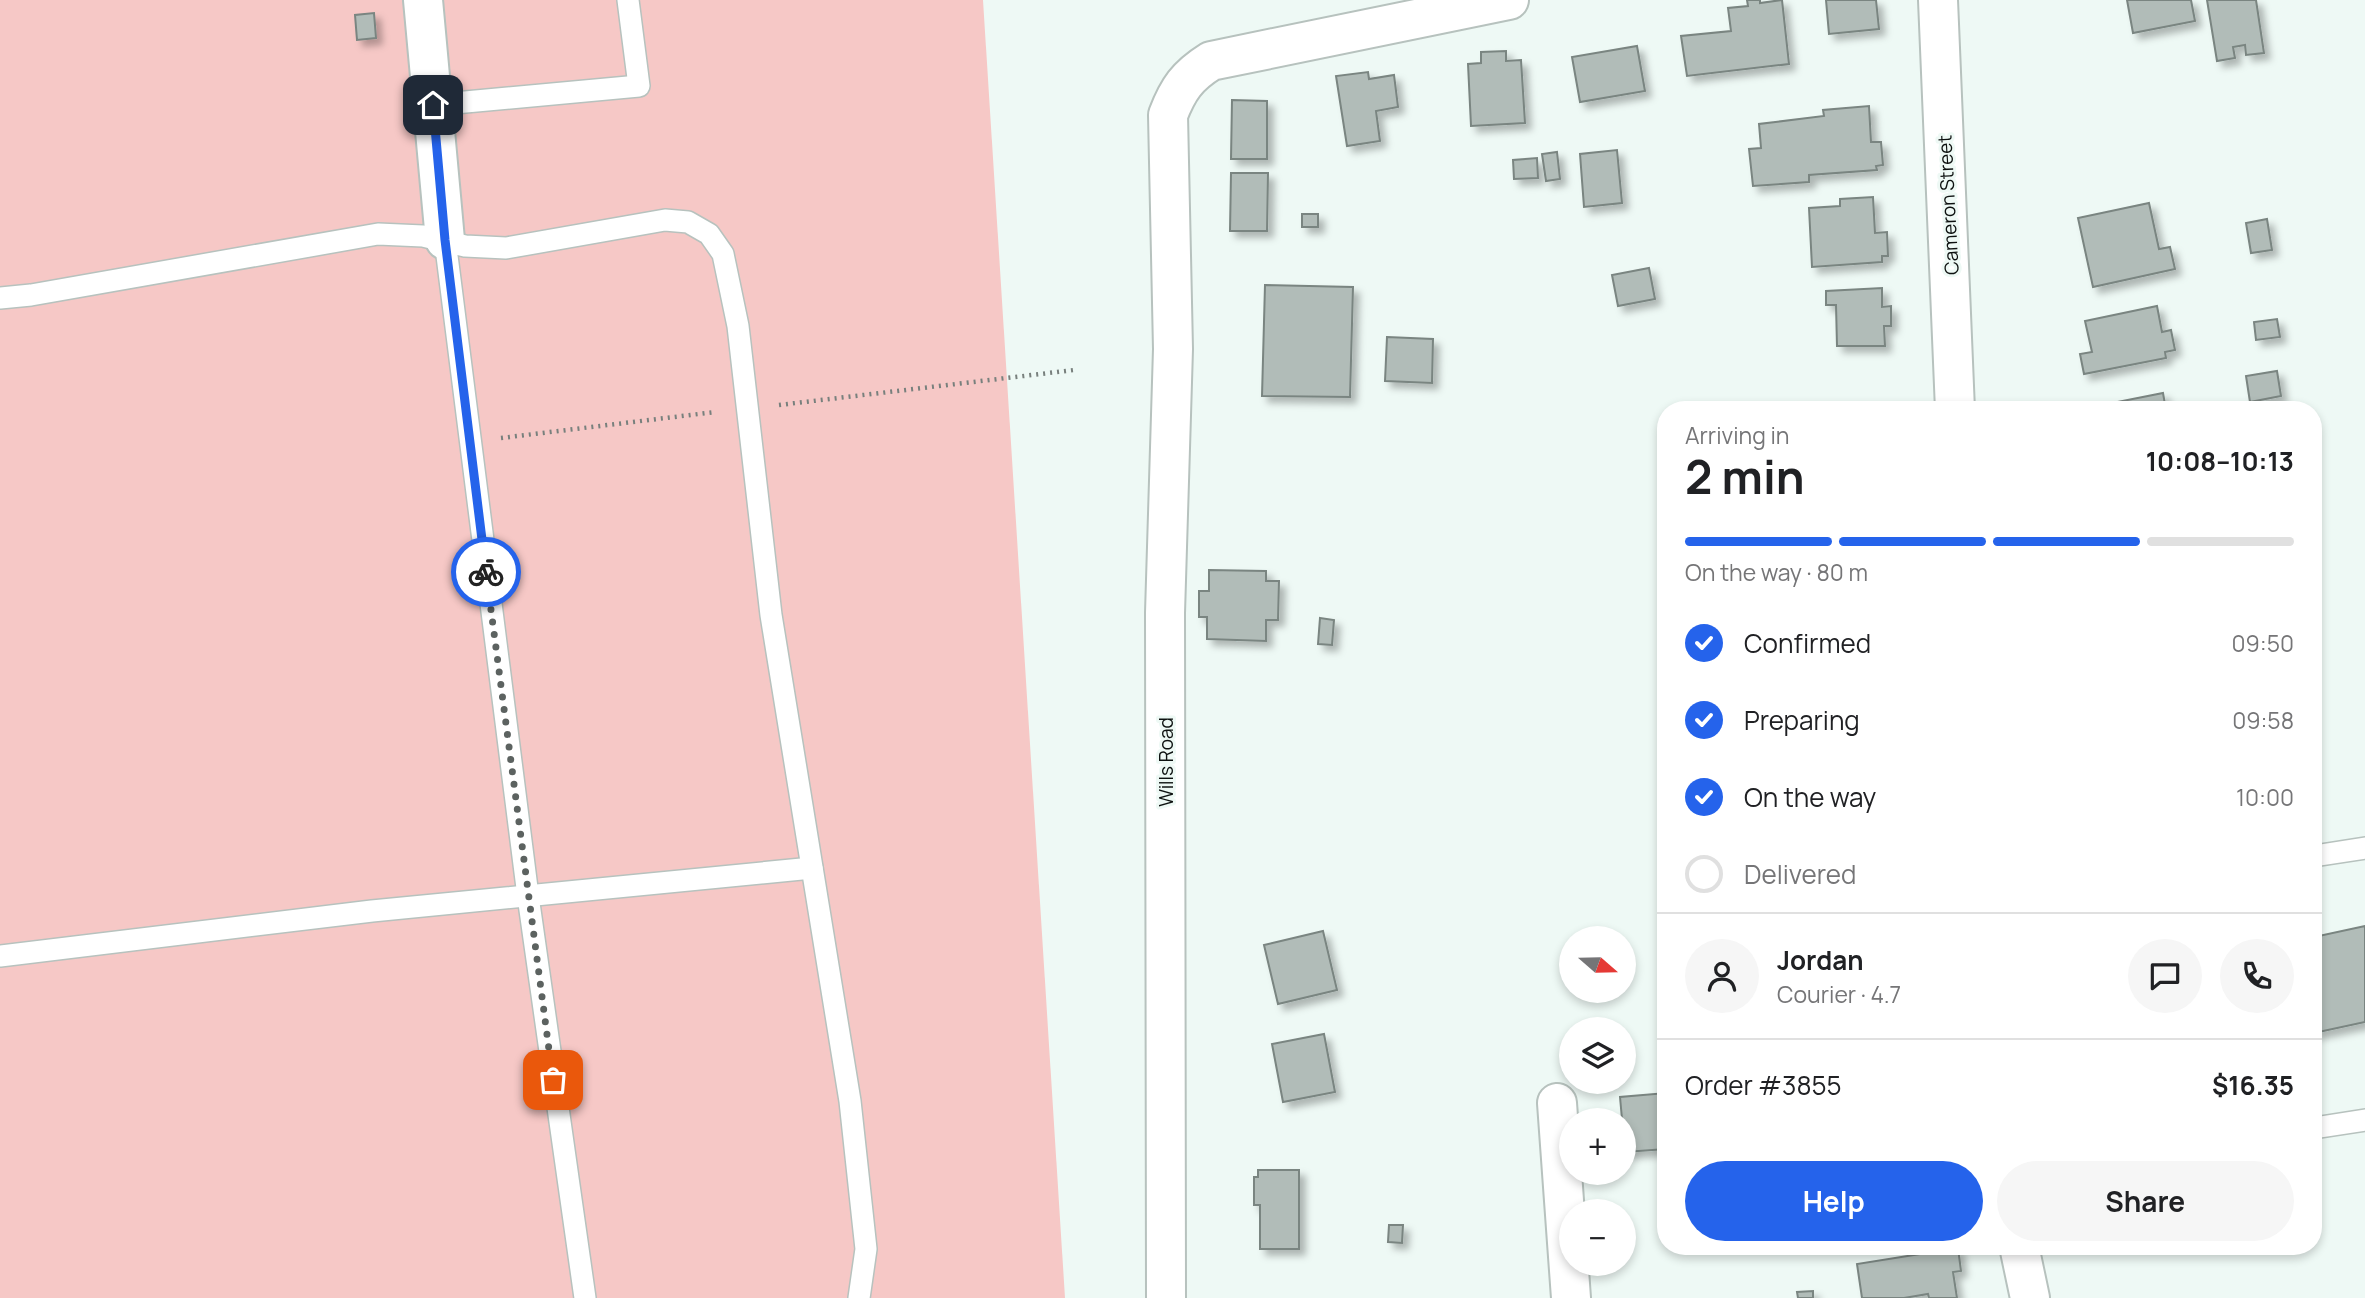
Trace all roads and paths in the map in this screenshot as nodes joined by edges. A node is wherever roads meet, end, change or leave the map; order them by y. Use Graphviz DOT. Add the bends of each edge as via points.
graph roads {
  1 [pos="423,0"];
  2 [pos="628,0"];
  3 [pos="1507,0"];
  4 [pos="1937,0"];
  5 [pos="433,105"];
  6 [pos="445,240"];
  7 [pos="0,298"];
  8 [pos="1955,401"];
  9 [pos="2365,848"];
  10 [pos="2322,855"];
  11 [pos="812,868"];
  12 [pos="528,896"];
  13 [pos="0,956"];
  14 [pos="1557,1103"];
  15 [pos="2365,1120"];
  16 [pos="2322,1127"];
  17 [pos="2022,1255"];
  18 [pos="585,1298"];
  19 [pos="859,1298"];
  20 [pos="1166,1298"];
  21 [pos="1571,1298"];
  22 [pos="2030,1298"];
  1 -- 5 [label="street"];
  2 -- 5 [label="lane" via="639,86"];
  3 -- 20 [label="street, Wills Road" via="1211,61 1189,75 1168,115 1173,349 1165,613"];
  4 -- 8 [label="street, Cameron Street"];
  5 -- 6 [label="street"];
  6 -- 7 [label="lane" via="378,234"];
  6 -- 11 [label="lane" via="506,248 664,220 688,222 709,234 723,254 749,408 771,615"];
  6 -- 12 [label="lane"];
  9 -- 10 [label="lane"];
  11 -- 12 [label="lane"];
  11 -- 19 [label="lane" via="850,1101 866,1249"];
  12 -- 13 [label="lane"];
  12 -- 18 [label="lane"];
  14 -- 21 [label="street"];
  15 -- 16 [label="lane"];
  17 -- 22 [label="street"];
}
